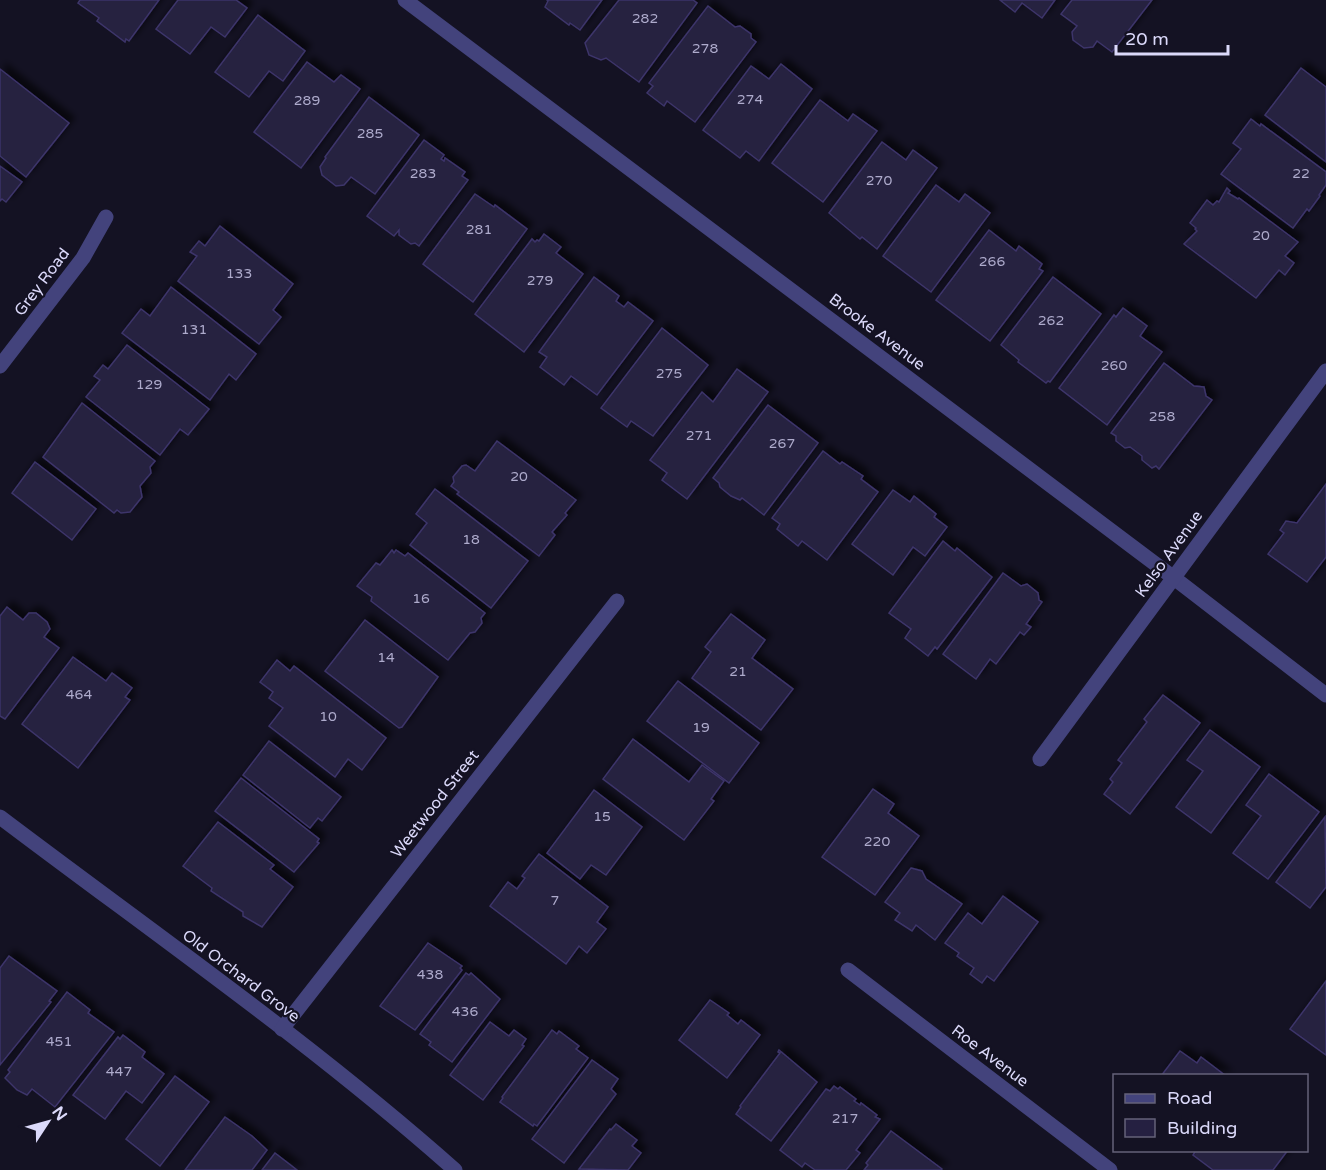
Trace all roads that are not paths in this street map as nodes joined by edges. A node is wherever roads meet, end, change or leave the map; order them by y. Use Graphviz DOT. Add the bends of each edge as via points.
graph roads {
  1 [pos="405,0"];
  2 [pos="106,216"];
  3 [pos="0,366"];
  4 [pos="1326,371"];
  5 [pos="1174,578"];
  6 [pos="617,601"];
  7 [pos="1326,695"];
  8 [pos="1040,759"];
  9 [pos="0,817"];
  10 [pos="848,970"];
  11 [pos="282,1029"];
  12 [pos="455,1170"];
  13 [pos="1110,1170"];
  1 -- 5 [label="street, Brooke Avenue"];
  2 -- 3 [label="street, Grey Road" via="84,258"];
  4 -- 5 [label="street, Kelso Avenue"];
  5 -- 7 [label="street, Brooke Avenue"];
  5 -- 8 [label="street, Kelso Avenue"];
  6 -- 11 [label="street, Weetwood Street"];
  9 -- 11 [label="street, Old Orchard Grove"];
  10 -- 13 [label="street, Roe Avenue"];
  11 -- 12 [label="street, Old Orchard Grove"];
}
